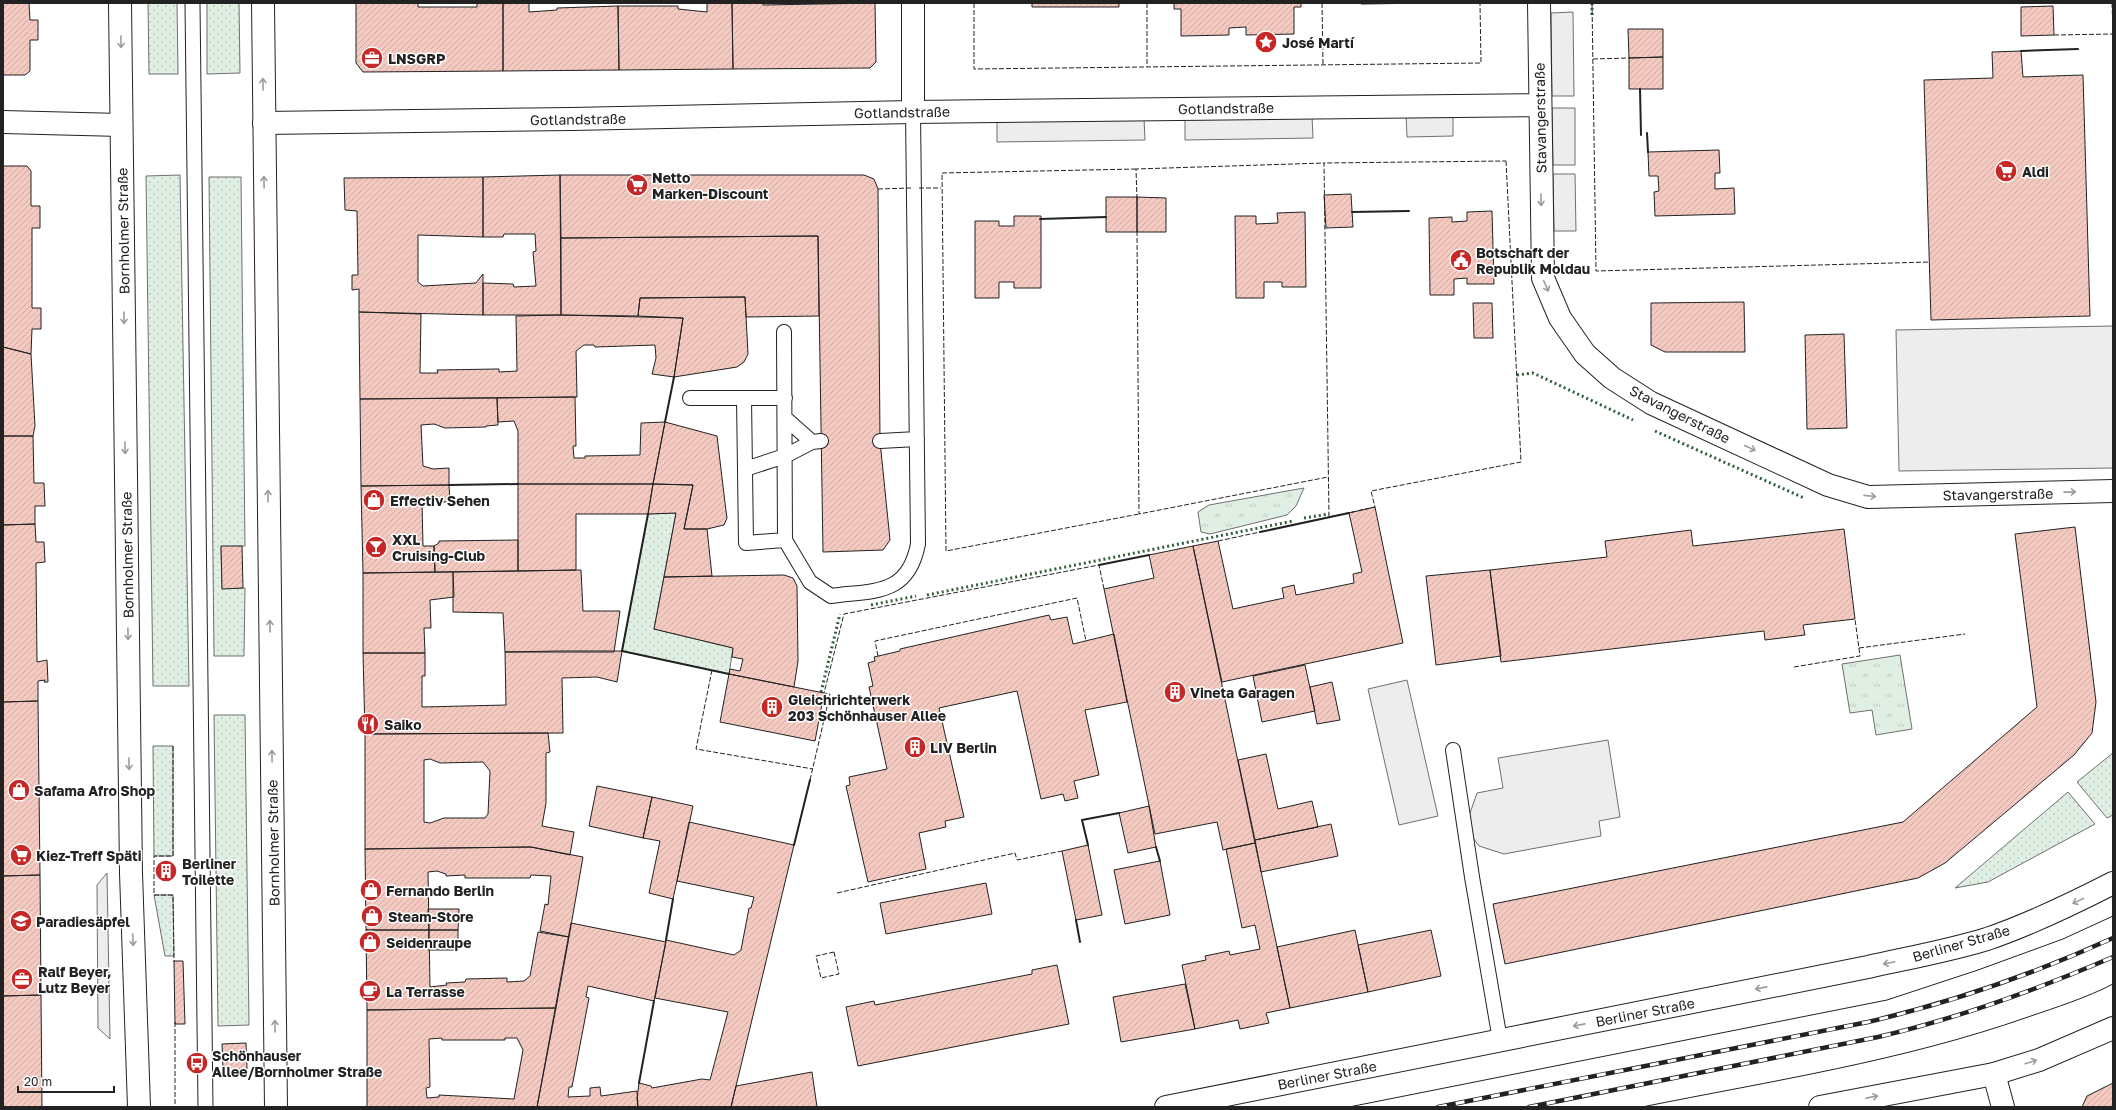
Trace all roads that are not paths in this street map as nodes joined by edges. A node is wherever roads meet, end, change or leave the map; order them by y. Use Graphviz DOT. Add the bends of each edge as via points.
graph roads {
  1 [pos="120,3"];
  2 [pos="262,3"];
  3 [pos="913,3"];
  4 [pos="1539,3"];
  5 [pos="1540,105"];
  6 [pos="913,112"];
  7 [pos="3,122"];
  8 [pos="264,123"];
  9 [pos="121,125"];
  10 [pos="784,332"];
  11 [pos="690,398"];
  12 [pos="744,398"];
  13 [pos="784,398"];
  14 [pos="784,418"];
  15 [pos="917,439"];
  16 [pos="880,441"];
  17 [pos="785,456"];
  18 [pos="745,469"];
  19 [pos="2113,491"];
  20 [pos="785,540"];
  21 [pos="1453,750"];
  22 [pos="2113,883"];
  23 [pos="2113,1028"];
  24 [pos="1500,1040"];
  25 [pos="1994,1074"];
  26 [pos="139,1107"];
  27 [pos="276,1107"];
  28 [pos="1166,1107"];
  29 [pos="1820,1107"];
  30 [pos="2003,1107"];
  1 -- 9 [label="main road, Bornholmer Straße, one-way"];
  8 -- 2 [label="main road, Bornholmer Straße, one-way"];
  3 -- 6 [label="main road"];
  4 -- 5 [label="main road, Stavangerstraße"];
  5 -- 6 [label="main road, Gotlandstraße"];
  5 -- 19 [label="main road, Stavangerstraße, one-way" via="1542,278 1560,318 1586,354 1612,378 1651,403 1828,485 1868,497"];
  6 -- 8 [label="main road, Gotlandstraße"];
  6 -- 15 [label="lane"];
  7 -- 9 [label="main road"];
  27 -- 8 [label="main road, Bornholmer Straße, one-way"];
  9 -- 26 [label="main road, Bornholmer Straße, one-way" via="130,872"];
  10 -- 13 [label="lane"];
  11 -- 12 [label="lane"];
  12 -- 13 [label="lane"];
  12 -- 18 [label="lane"];
  13 -- 14 [label="lane"];
  14 -- 17 [label="lane"];
  14 -- 17 [label="lane" via="817,442"];
  15 -- 16 [label="lane"];
  15 -- 20 [label="lane" via="918,544 915,558 900,580 888,588 831,596 810,582"];
  17 -- 18 [label="lane"];
  17 -- 20 [label="lane"];
  18 -- 20 [label="lane" via="746,543"];
  21 -- 24 [label="lane" via="1470,870"];
  22 -- 24 [label="main road, Berliner Straße, one-way" via="2035,920 1959,947"];
  25 -- 23 [label="main road, one-way" via="2039,1060"];
  24 -- 28 [label="main road, Berliner Straße"];
  29 -- 25 [label="main road, one-way"];
  25 -- 30 [label="main road"];
}
